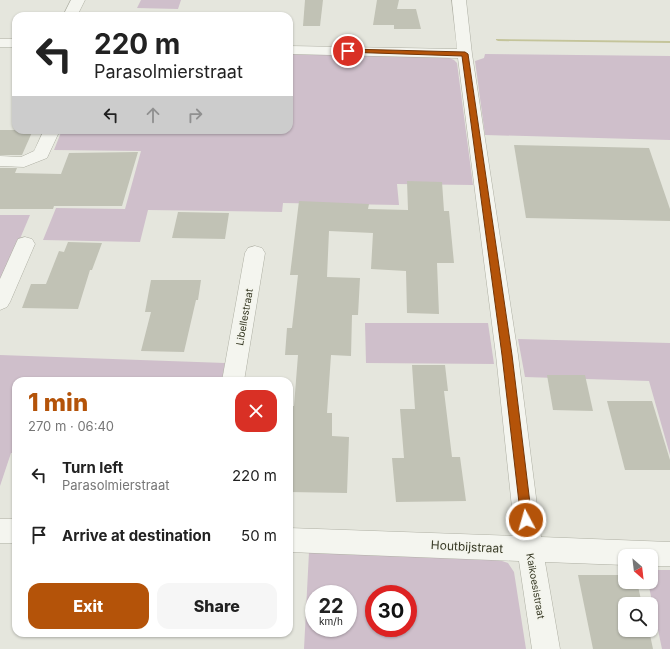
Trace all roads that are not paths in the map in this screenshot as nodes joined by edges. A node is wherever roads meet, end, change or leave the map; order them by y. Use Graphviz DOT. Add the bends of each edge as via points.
graph roads {
  1 [pos="78,0"];
  2 [pos="459,0"];
  3 [pos="72,12"];
  4 [pos="0,43"];
  5 [pos="12,43"];
  6 [pos="293,50"];
  7 [pos="465,54"];
  8 [pos="50,134"];
  9 [pos="0,161"];
  10 [pos="25,244"];
  11 [pos="254,253"];
  12 [pos="0,302"];
  13 [pos="234,377"];
  14 [pos="0,531"];
  15 [pos="12,531"];
  16 [pos="293,540"];
  17 [pos="530,550"];
  18 [pos="670,554"];
  19 [pos="546,649"];
  1 -- 3 [label="street"];
  2 -- 7 [label="street, Kaikoesistraat"];
  4 -- 5 [label="street"];
  6 -- 7 [label="street"];
  7 -- 17 [label="street, Kaikoesistraat" via="506,348"];
  8 -- 9 [label="street" via="41,154 24,162"];
  10 -- 12 [label="street"];
  11 -- 13 [label="street, Libellestraat"];
  14 -- 15 [label="street"];
  16 -- 17 [label="street, Houtbijstraat"];
  17 -- 18 [label="street, Houtbijstraat"];
  17 -- 19 [label="street, Kaikoesistraat"];
}
